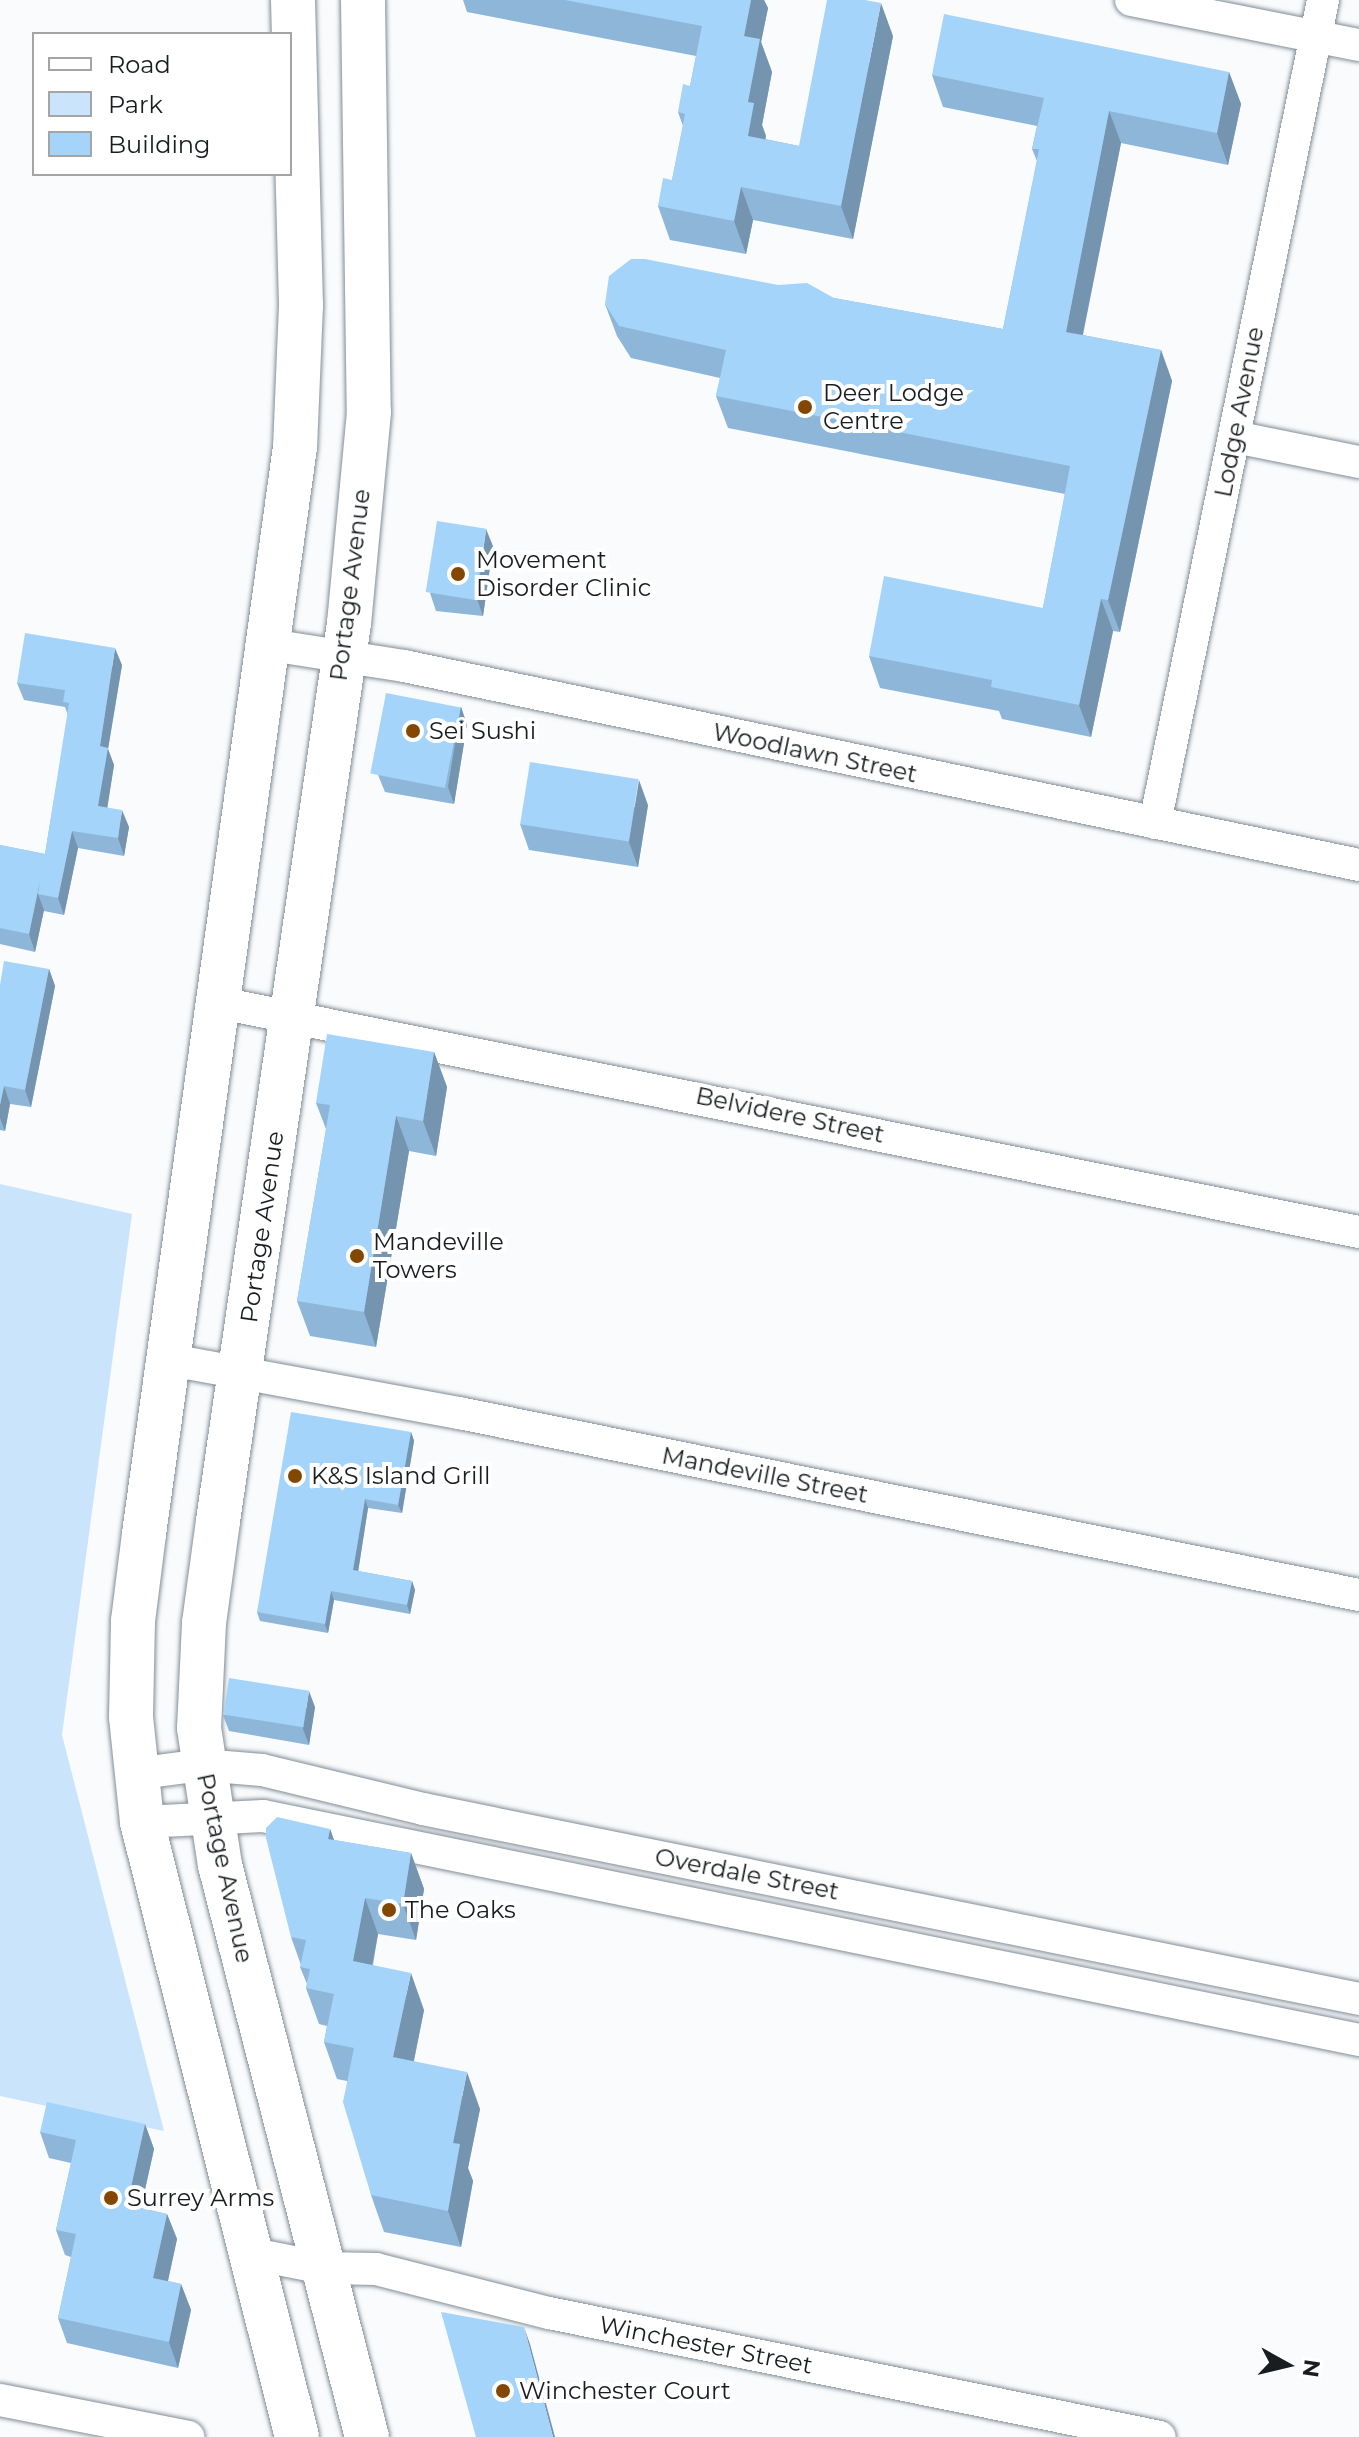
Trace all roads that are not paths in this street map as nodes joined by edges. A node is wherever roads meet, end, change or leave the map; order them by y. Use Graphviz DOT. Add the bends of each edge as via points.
graph roads {
  1 [pos="293,0"];
  2 [pos="363,0"];
  3 [pos="1131,0"];
  4 [pos="1323,0"];
  5 [pos="1316,37"];
  6 [pos="1359,45"];
  7 [pos="1235,437"];
  8 [pos="1359,462"];
  9 [pos="270,645"];
  10 [pos="344,656"];
  11 [pos="1155,823"];
  12 [pos="1359,865"];
  13 [pos="220,1003"];
  14 [pos="292,1016"];
  15 [pos="1359,1232"];
  16 [pos="170,1360"];
  17 [pos="242,1371"];
  18 [pos="1359,1595"];
  19 [pos="202,1765"];
  20 [pos="134,1774"];
  21 [pos="210,1816"];
  22 [pos="142,1822"];
  23 [pos="1359,1999"];
  24 [pos="1359,2040"];
  25 [pos="253,2254"];
  26 [pos="324,2268"];
  27 [pos="0,2400"];
  28 [pos="188,2437"];
  29 [pos="297,2437"];
  30 [pos="367,2437"];
  31 [pos="1160,2437"];
  1 -- 9 [label="highway" via="301,354"];
  2 -- 10 [label="highway, Portage Avenue" via="369,412"];
  3 -- 5 [label="street"];
  4 -- 5 [label="street, Lodge Avenue"];
  5 -- 6 [label="street"];
  5 -- 7 [label="street, Lodge Avenue"];
  7 -- 8 [label="street"];
  7 -- 11 [label="street, Lodge Avenue"];
  9 -- 10 [label="street, Woodlawn Street"];
  9 -- 13 [label="highway"];
  10 -- 11 [label="street, Woodlawn Street"];
  10 -- 14 [label="highway, Portage Avenue"];
  11 -- 12 [label="street, Woodlawn Street"];
  13 -- 14 [label="street, Belvidere Street"];
  13 -- 16 [label="highway"];
  14 -- 15 [label="street, Belvidere Street"];
  14 -- 17 [label="highway, Portage Avenue"];
  16 -- 17 [label="street, Mandeville Street"];
  16 -- 20 [label="highway" via="133,1621"];
  17 -- 18 [label="street, Mandeville Street"];
  17 -- 19 [label="highway, Portage Avenue" via="204,1623"];
  19 -- 20 [label="street, Overdale Street"];
  19 -- 21 [label="highway, Portage Avenue"];
  19 -- 23 [label="street, Overdale Street" via="262,1770 423,1809"];
  20 -- 22 [label="highway"];
  21 -- 22 [label="street, Overdale Street"];
  21 -- 24 [label="street, Overdale Street" via="263,1816"];
  21 -- 26 [label="highway, Portage Avenue"];
  22 -- 25 [label="highway"];
  25 -- 26 [label="street, Winchester Street"];
  25 -- 29 [label="highway"];
  26 -- 30 [label="highway, Portage Avenue"];
  26 -- 31 [label="street, Winchester Street" via="376,2269 549,2313"];
  27 -- 28 [label="street"];
}
